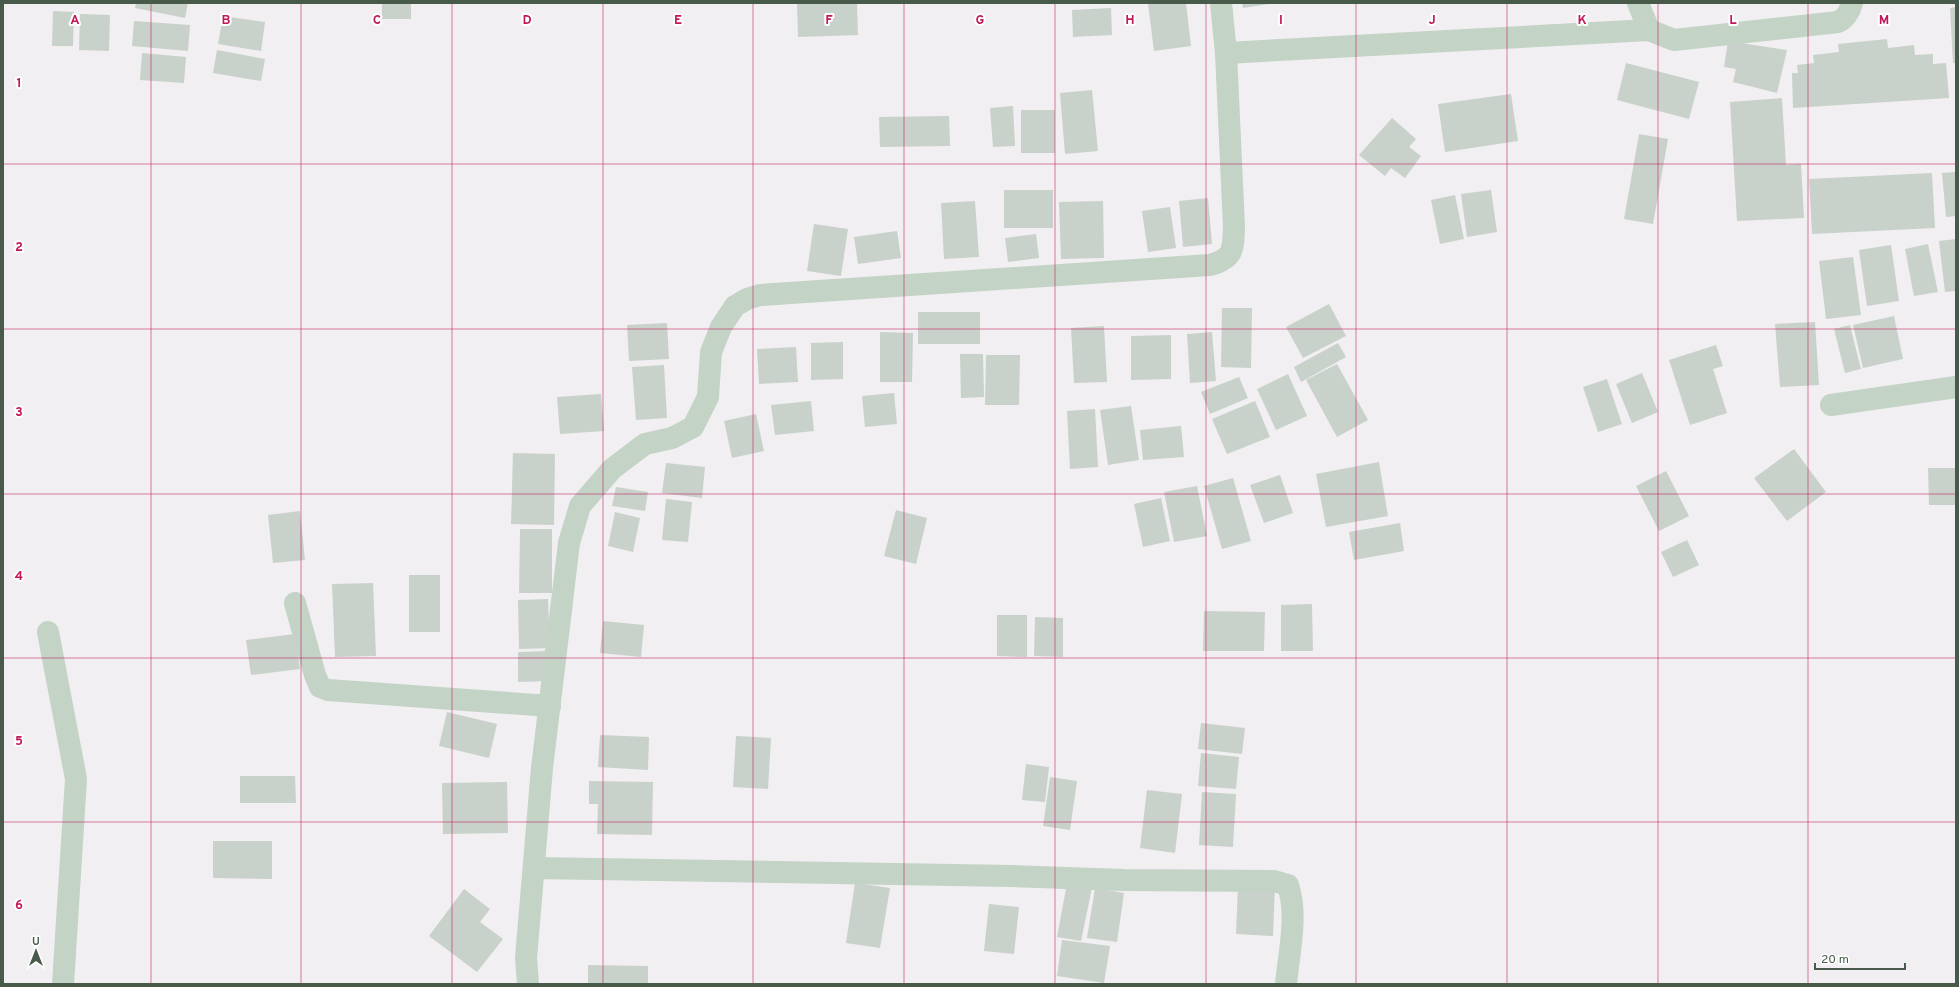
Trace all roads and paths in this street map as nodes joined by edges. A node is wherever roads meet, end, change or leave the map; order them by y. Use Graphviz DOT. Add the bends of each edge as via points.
graph roads {
  1 [pos="1221,3"];
  2 [pos="1638,3"];
  3 [pos="1852,3"];
  4 [pos="1649,30"];
  5 [pos="1226,53"];
  6 [pos="1956,387"];
  7 [pos="1831,405"];
  8 [pos="296,603"];
  9 [pos="48,632"];
  10 [pos="550,706"];
  11 [pos="534,868"];
  12 [pos="63,984"];
  13 [pos="528,984"];
  14 [pos="1286,984"];
  1 -- 5 [label="street"];
  2 -- 4 [label="street"];
  3 -- 4 [label="street" via="1847,14 1838,22 1674,40"];
  4 -- 5 [label="street"];
  5 -- 10 [label="street" via="1234,227 1231,253 1227,259 1210,265 760,295 734,306 721,327 711,352 708,397 693,427 672,438 645,444 612,469 580,506 569,544"];
  6 -- 7 [label="street"];
  8 -- 10 [label="street" via="315,675 320,686 328,690"];
  9 -- 12 [label="street" via="76,779"];
  10 -- 11 [label="street"];
  11 -- 13 [label="street" via="526,958"];
  11 -- 14 [label="street" via="1274,881 1288,885 1292,899 1292,933"];
}
